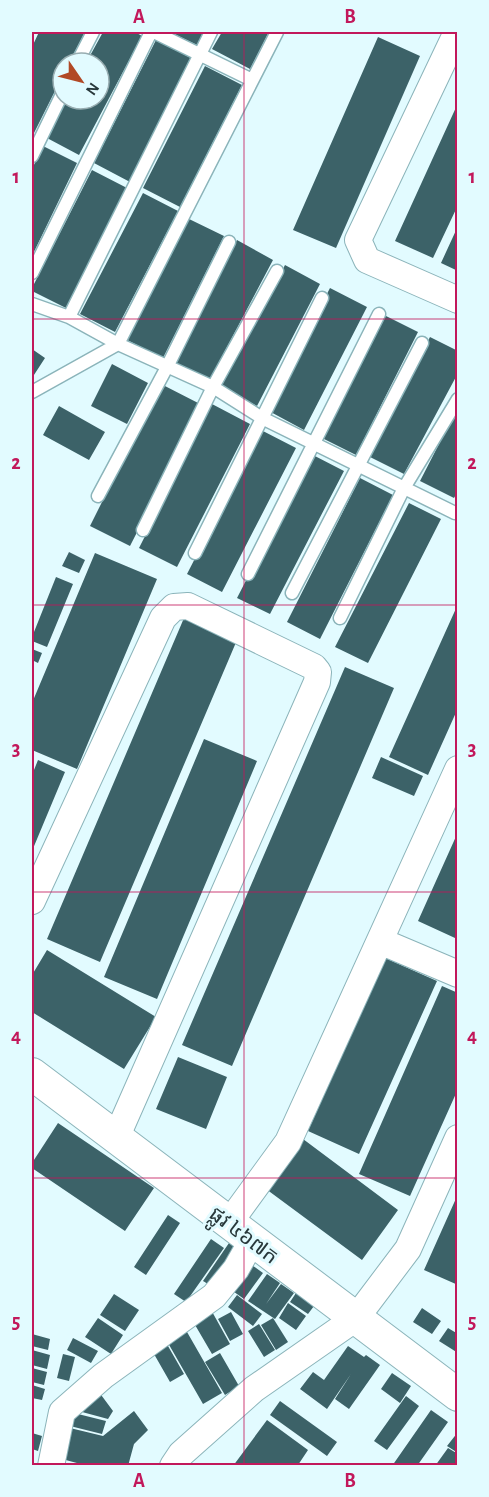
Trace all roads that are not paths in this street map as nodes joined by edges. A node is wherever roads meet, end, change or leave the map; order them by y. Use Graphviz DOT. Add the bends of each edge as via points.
graph roads {
  1 [pos="93,32"];
  2 [pos="152,32"];
  3 [pos="211,32"];
  4 [pos="277,32"];
  5 [pos="457,32"];
  6 [pos="83,51"];
  7 [pos="200,54"];
  8 [pos="452,59"];
  9 [pos="252,80"];
  10 [pos="54,111"];
  11 [pos="32,156"];
  12 [pos="229,242"];
  13 [pos="277,271"];
  14 [pos="32,273"];
  15 [pos="322,298"];
  16 [pos="458,300"];
  17 [pos="32,304"];
  18 [pos="379,314"];
  19 [pos="69,317"];
  20 [pos="422,343"];
  21 [pos="118,344"];
  22 [pos="167,367"];
  23 [pos="213,387"];
  24 [pos="32,392"];
  25 [pos="458,399"];
  26 [pos="262,418"];
  27 [pos="313,443"];
  28 [pos="360,466"];
  29 [pos="404,488"];
  30 [pos="98,496"];
  31 [pos="455,513"];
  32 [pos="143,530"];
  33 [pos="195,553"];
  34 [pos="248,574"];
  35 [pos="292,593"];
  36 [pos="340,618"];
  37 [pos="458,769"];
  38 [pos="32,901"];
  39 [pos="380,941"];
  40 [pos="458,974"];
  41 [pos="32,1074"];
  42 [pos="116,1138"];
  43 [pos="458,1138"];
  44 [pos="241,1232"];
  45 [pos="356,1318"];
  46 [pos="458,1395"];
  47 [pos="51,1466"];
  48 [pos="172,1466"];
  1 -- 6 [label="lane"];
  2 -- 7 [label="lane"];
  2 -- 14 [label="lane"];
  3 -- 7 [label="lane"];
  4 -- 9 [label="lane"];
  5 -- 8 [label="street"];
  7 -- 9 [label="lane"];
  7 -- 19 [label="lane"];
  8 -- 16 [label="street" via="358,240 367,260"];
  9 -- 21 [label="lane"];
  10 -- 11 [label="lane"];
  12 -- 22 [label="lane"];
  13 -- 23 [label="lane"];
  15 -- 26 [label="lane"];
  17 -- 19 [label="lane"];
  18 -- 27 [label="lane"];
  19 -- 21 [label="lane"];
  20 -- 28 [label="lane"];
  21 -- 22 [label="lane"];
  21 -- 24 [label="lane"];
  22 -- 23 [label="lane"];
  22 -- 30 [label="lane"];
  23 -- 26 [label="lane"];
  23 -- 32 [label="lane"];
  25 -- 29 [label="lane"];
  26 -- 27 [label="lane"];
  26 -- 33 [label="lane"];
  27 -- 28 [label="lane"];
  27 -- 34 [label="lane"];
  28 -- 29 [label="lane"];
  28 -- 35 [label="lane"];
  29 -- 31 [label="lane"];
  29 -- 36 [label="lane"];
  37 -- 39 [label="street"];
  38 -- 42 [label="street" via="163,618 174,607 188,606 314,667 317,682"];
  39 -- 40 [label="street"];
  39 -- 44 [label="street" via="288,1142"];
  41 -- 42 [label="street, ផ្លូវ ៤៦៧ក"];
  42 -- 44 [label="street, ផ្លូវ ៤៦៧ក"];
  43 -- 45 [label="street" via="408,1249"];
  44 -- 45 [label="street, ផ្លូវ ៤៦៧ក"];
  44 -- 47 [label="street" via="236,1269 214,1296 103,1376 62,1412"];
  45 -- 46 [label="street, ផ្លូវ ៤៦៧ក"];
  45 -- 48 [label="street" via="254,1389"];
}
